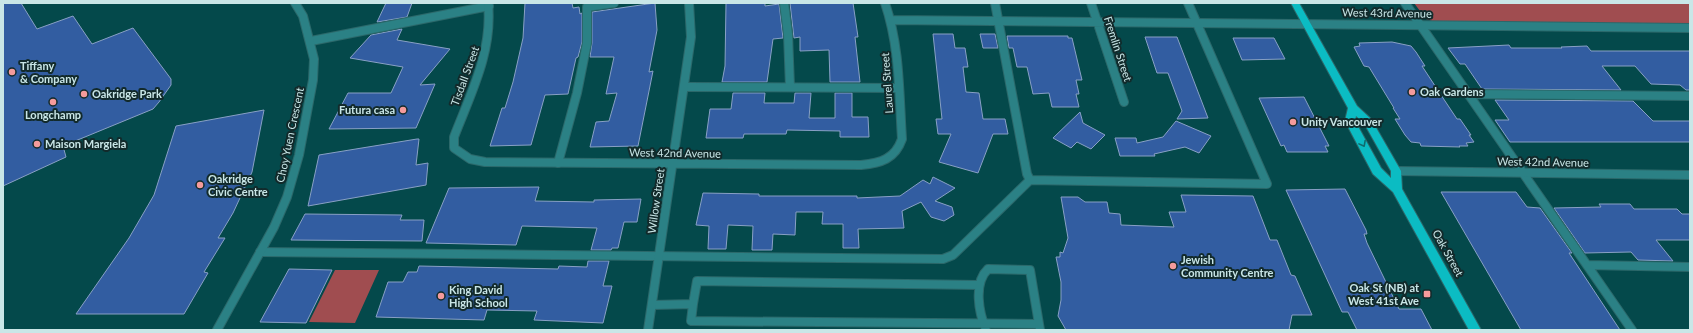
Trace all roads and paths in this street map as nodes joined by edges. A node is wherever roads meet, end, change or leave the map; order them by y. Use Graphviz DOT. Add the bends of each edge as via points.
graph roads {
  1 [pos="295,3"];
  2 [pos="614,3"];
  3 [pos="689,3"];
  4 [pos="784,3"];
  5 [pos="885,3"];
  6 [pos="994,3"];
  7 [pos="1092,3"];
  8 [pos="1188,3"];
  9 [pos="1296,3"];
  10 [pos="1405,3"];
  11 [pos="489,4"];
  12 [pos="892,20"];
  13 [pos="998,21"];
  14 [pos="1098,22"];
  15 [pos="1197,23"];
  16 [pos="1307,24"];
  17 [pos="1420,25"];
  18 [pos="1690,28"];
  19 [pos="311,41"];
  20 [pos="685,87"];
  21 [pos="790,87"];
  22 [pos="898,88"];
  23 [pos="1469,94"];
  24 [pos="1690,96"];
  25 [pos="1124,102"];
  26 [pos="1353,108"];
  27 [pos="460,154"];
  28 [pos="890,158"];
  29 [pos="558,163"];
  30 [pos="673,164"];
  31 [pos="1396,171"];
  32 [pos="1522,172"];
  33 [pos="1690,175"];
  34 [pos="1030,180"];
  35 [pos="1397,189"];
  36 [pos="260,252"];
  37 [pos="659,255"];
  38 [pos="1587,265"];
  39 [pos="1690,267"];
  40 [pos="979,285"];
  41 [pos="694,304"];
  42 [pos="652,305"];
  43 [pos="984,327"];
  44 [pos="1039,327"];
  45 [pos="217,330"];
  46 [pos="648,330"];
  47 [pos="1476,330"];
  48 [pos="1632,330"];
  1 -- 19 [label="street, Choy Yuen Crescent" via="303,16"];
  2 -- 29 [label="street" via="587,7 588,43"];
  3 -- 20 [label="street, Willow Street" via="691,37"];
  4 -- 21 [label="street"];
  5 -- 12 [label="street, Laurel Street"];
  6 -- 13 [label="street"];
  7 -- 14 [label="street, Fremlin Street"];
  8 -- 15 [label="street"];
  9 -- 16 [label="main road, Oak Street"];
  10 -- 17 [label="street"];
  11 -- 19 [label="street"];
  11 -- 27 [label="street, Tisdall Street" via="491,23 487,50 454,137 454,148"];
  12 -- 13 [label="street, West 43rd Avenue"];
  12 -- 22 [label="street, Laurel Street"];
  13 -- 14 [label="street, West 43rd Avenue"];
  13 -- 34 [label="street"];
  14 -- 15 [label="street, West 43rd Avenue"];
  14 -- 25 [label="street, Fremlin Street"];
  15 -- 16 [label="street, West 43rd Avenue"];
  15 -- 34 [label="street" via="1267,184"];
  16 -- 17 [label="street, West 43rd Avenue"];
  16 -- 26 [label="main road, Oak Street"];
  17 -- 18 [label="street, West 43rd Avenue"];
  17 -- 23 [label="street"];
  19 -- 36 [label="street, Choy Yuen Crescent" via="314,59 313,80 299,155 287,197"];
  20 -- 21 [label="street"];
  20 -- 30 [label="street, Willow Street"];
  21 -- 22 [label="street"];
  22 -- 28 [label="street, Laurel Street" via="902,139 897,152"];
  23 -- 24 [label="street"];
  23 -- 32 [label="street"];
  26 -- 31 [label="main road, Oak Street" via="1368,121"];
  26 -- 35 [label="main road, Oak Street, one-way" via="1350,121 1377,171"];
  27 -- 29 [label="street, West 42nd Avenue" via="485,162"];
  28 -- 30 [label="street, West 42nd Avenue" via="877,164 861,166"];
  29 -- 30 [label="street, West 42nd Avenue"];
  30 -- 37 [label="street, Willow Street"];
  31 -- 32 [label="street, West 42nd Avenue"];
  31 -- 35 [label="main road, Oak Street"];
  32 -- 33 [label="street, West 42nd Avenue"];
  32 -- 38 [label="street"];
  34 -- 37 [label="street" via="953,255 943,259"];
  35 -- 47 [label="main road, Oak Street"];
  36 -- 37 [label="street"];
  36 -- 45 [label="street, Choy Yuen Crescent"];
  37 -- 42 [label="street, Willow Street"];
  38 -- 39 [label="street"];
  38 -- 48 [label="street"];
  40 -- 41 [label="street" via="697,281"];
  40 -- 43 [label="street"];
  40 -- 44 [label="street" via="982,274 988,269 1030,270"];
  41 -- 42 [label="street"];
  41 -- 43 [label="street" via="691,321"];
  42 -- 46 [label="street, Willow Street"];
  43 -- 44 [label="street"];
}
